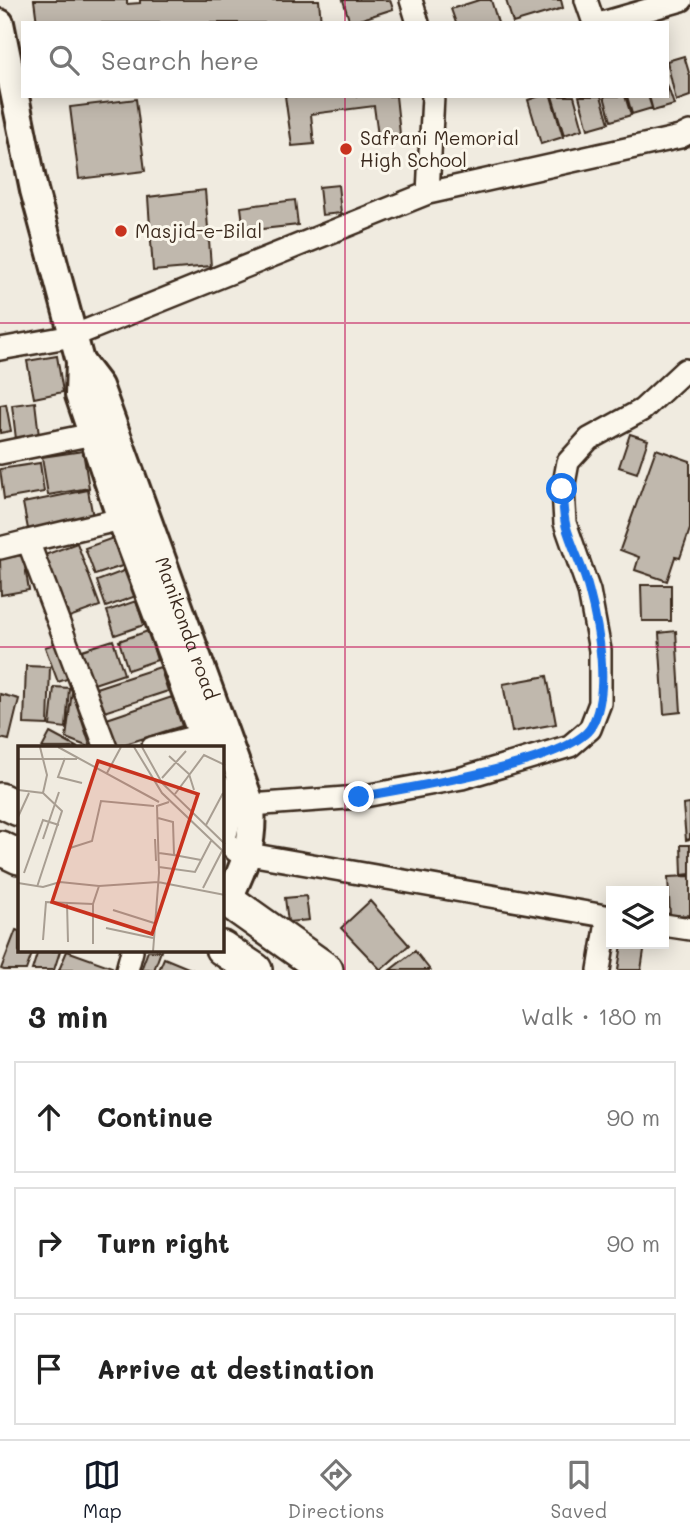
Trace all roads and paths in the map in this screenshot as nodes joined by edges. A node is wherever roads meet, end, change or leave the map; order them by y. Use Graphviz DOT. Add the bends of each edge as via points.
graph roads {
  1 [pos="411,0"];
  2 [pos="586,0"];
  3 [pos="681,0"];
  4 [pos="417,21"];
  5 [pos="593,21"];
  6 [pos="609,21"];
  7 [pos="0,23"];
  8 [pos="17,75"];
  9 [pos="433,98"];
  10 [pos="690,132"];
  11 [pos="428,193"];
  12 [pos="77,348"];
  13 [pos="0,349"];
  14 [pos="685,370"];
  15 [pos="93,434"];
  16 [pos="0,453"];
  17 [pos="121,519"];
  18 [pos="28,541"];
  19 [pos="0,548"];
  20 [pos="205,741"];
  21 [pos="105,746"];
  22 [pos="167,746"];
  23 [pos="213,746"];
  24 [pos="224,779"];
  25 [pos="0,785"];
  26 [pos="18,793"];
  27 [pos="230,798"];
  28 [pos="0,800"];
  29 [pos="18,809"];
  30 [pos="0,825"];
  31 [pos="18,834"];
  32 [pos="224,835"];
  33 [pos="224,841"];
  34 [pos="0,848"];
  35 [pos="249,854"];
  36 [pos="18,857"];
  37 [pos="224,904"];
  38 [pos="606,915"];
  39 [pos="669,926"];
  40 [pos="690,929"];
  41 [pos="606,934"];
  42 [pos="224,949"];
  43 [pos="131,953"];
  44 [pos="200,953"];
  45 [pos="127,970"];
  46 [pos="225,970"];
  47 [pos="255,970"];
  48 [pos="299,970"];
  49 [pos="326,970"];
  50 [pos="598,970"];
  1 -- 4 [label="street"];
  2 -- 5 [label="street"];
  3 -- 6 [label="street"];
  7 -- 8 [label="street, Manikonda road"];
  8 -- 12 [label="street, Manikonda road" via="34,190"];
  9 -- 11 [label="street"];
  10 -- 11 [label="street"];
  11 -- 12 [label="street"];
  12 -- 13 [label="street"];
  12 -- 15 [label="street, Manikonda road" via="79,395"];
  12 -- 23 [label="street, Manikonda road" via="99,386"];
  14 -- 27 [label="street" via="642,410 589,439 568,462 562,489 565,523 589,591 600,650 600,703 590,729 569,746 463,778 359,797"];
  15 -- 16 [label="street"];
  15 -- 17 [label="street, Manikonda road"];
  17 -- 18 [label="street"];
  17 -- 20 [label="street, Manikonda road"];
  18 -- 19 [label="street"];
  18 -- 21 [label="street"];
  20 -- 22 [label="street"];
  24 -- 27 [label="street, Manikonda road"];
  25 -- 26 [label="main road"];
  27 -- 32 [label="street, Manikonda road"];
  27 -- 35 [label="street, Manikonda road" via="253,833"];
  28 -- 29 [label="main road"];
  30 -- 31 [label="main road"];
  33 -- 35 [label="street"];
  34 -- 36 [label="main road"];
  35 -- 37 [label="street, Manikonda road"];
  35 -- 38 [label="street"];
  37 -- 48 [label="main road"];
  37 -- 49 [label="main road"];
  39 -- 40 [label="street"];
  41 -- 50 [label="street"];
  42 -- 47 [label="main road"];
  43 -- 45 [label="street"];
  44 -- 46 [label="main road"];
}
